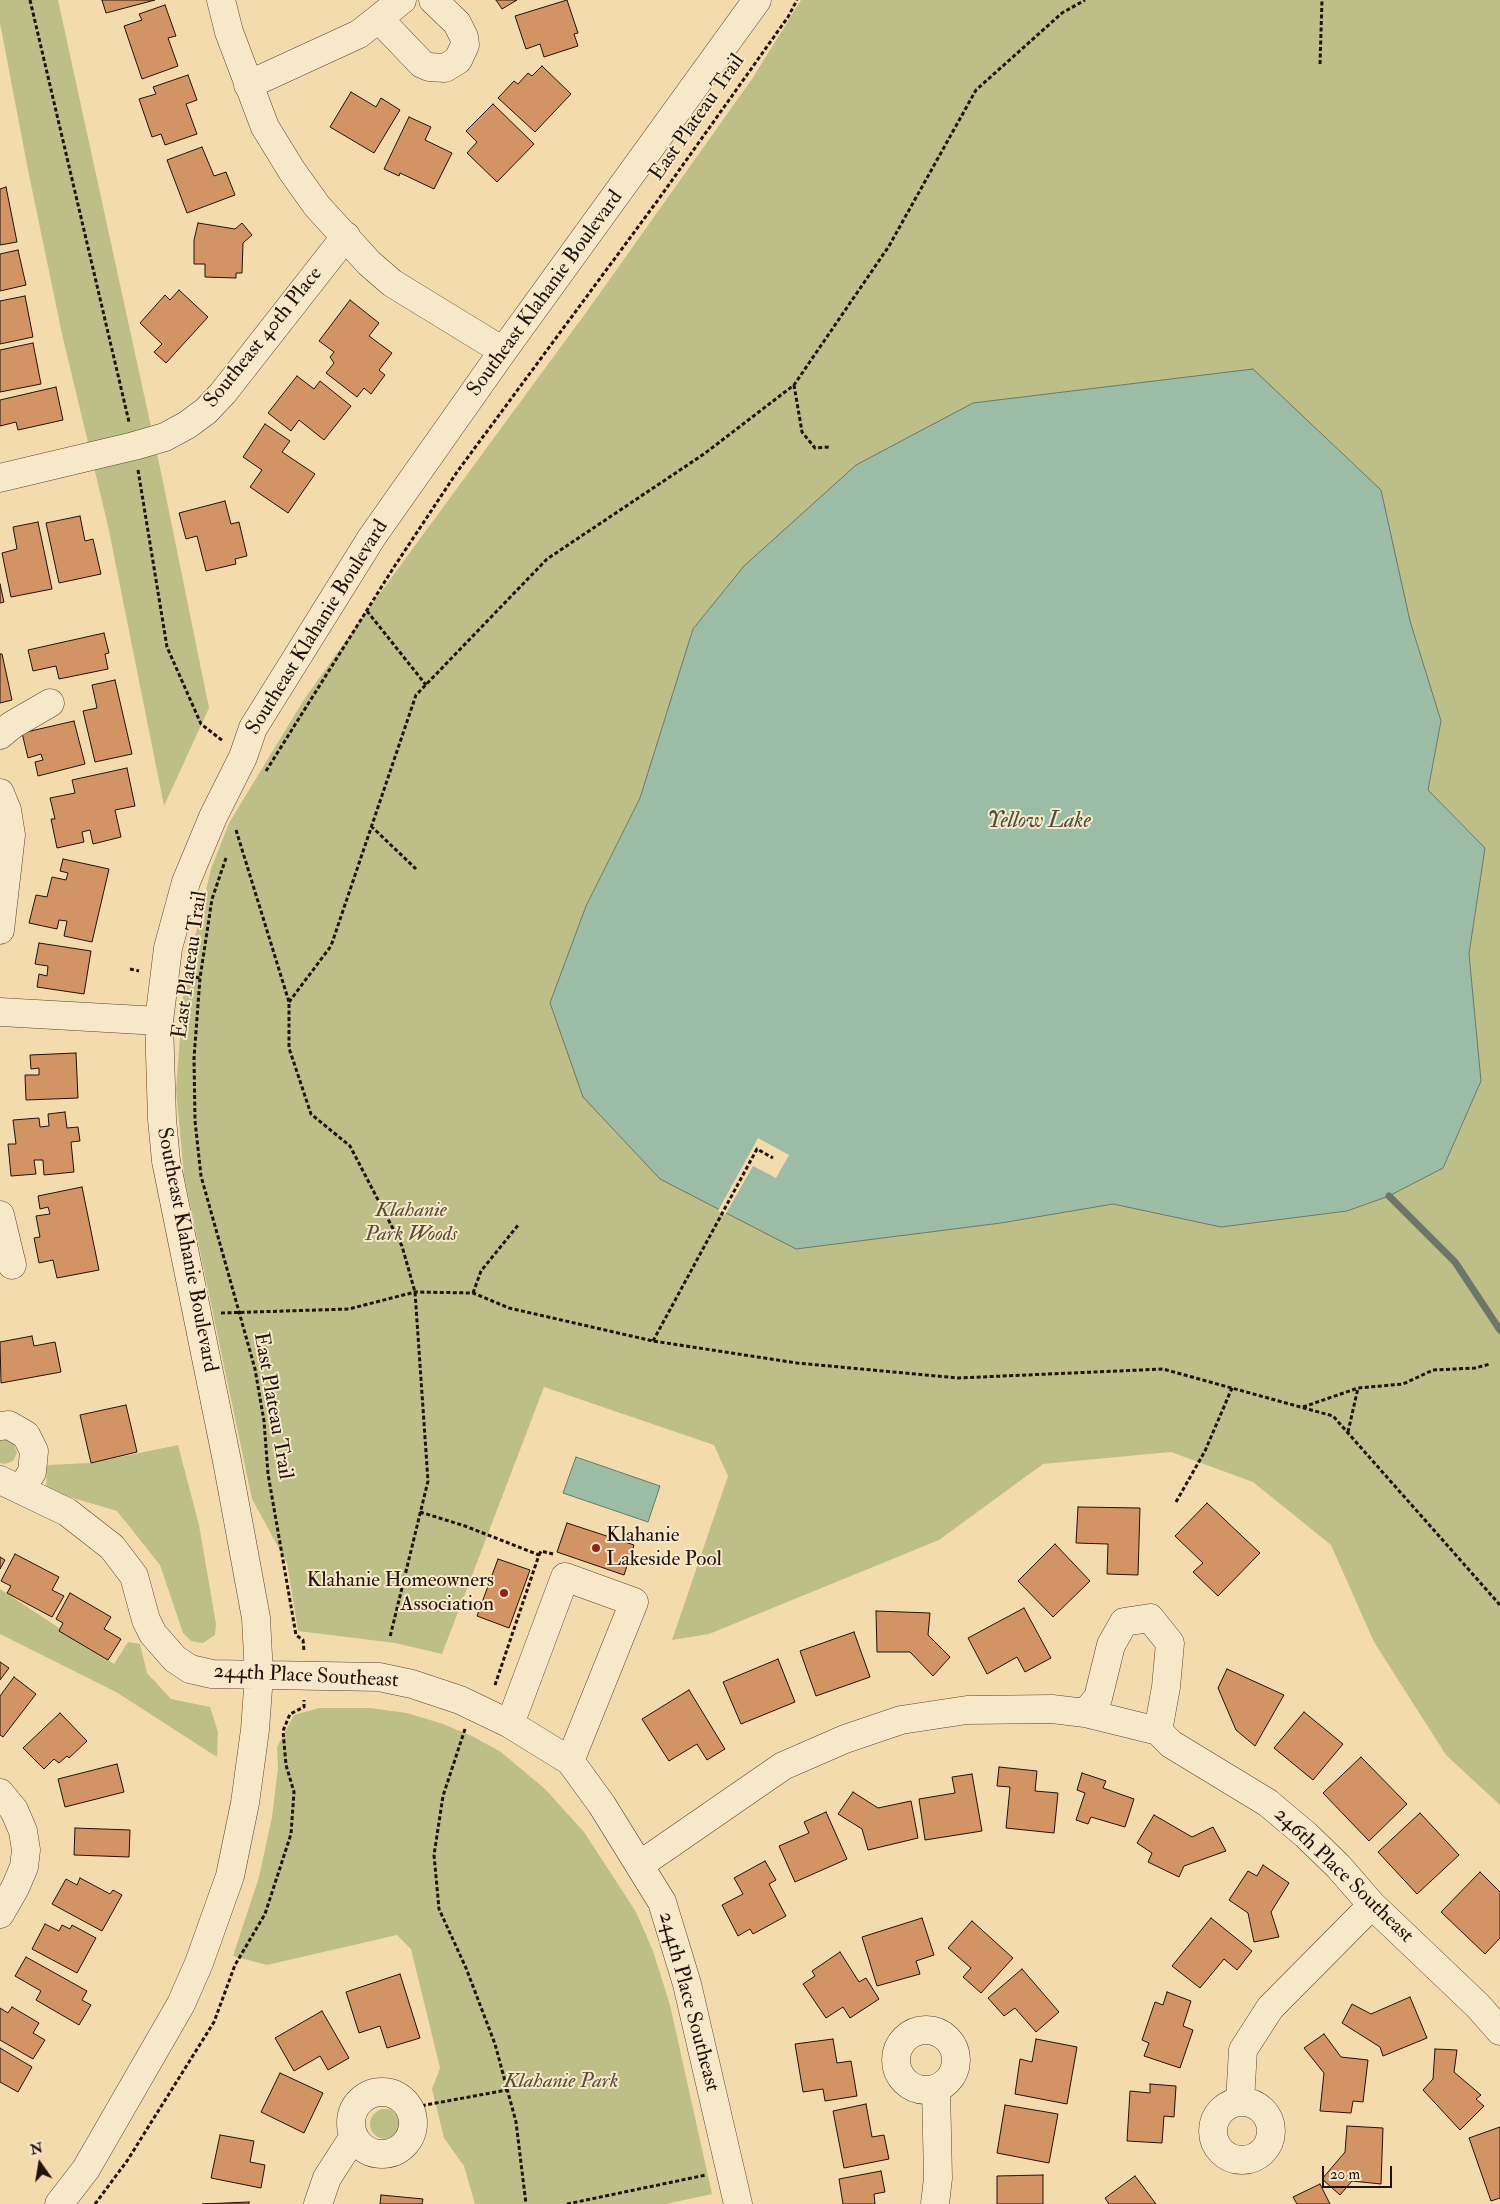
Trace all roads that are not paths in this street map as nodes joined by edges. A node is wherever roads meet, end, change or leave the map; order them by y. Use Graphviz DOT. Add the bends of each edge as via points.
graph roads {
  1 [pos="221,0"];
  2 [pos="402,0"];
  3 [pos="433,0"];
  4 [pos="757,0"];
  5 [pos="379,18"];
  6 [pos="248,85"];
  7 [pos="346,236"];
  8 [pos="503,351"];
  9 [pos="0,478"];
  10 [pos="50,703"];
  11 [pos="0,734"];
  12 [pos="0,794"];
  13 [pos="0,930"];
  14 [pos="0,1012"];
  15 [pos="159,1021"];
  16 [pos="0,1215"];
  17 [pos="12,1265"];
  18 [pos="0,1426"];
  19 [pos="11,1485"];
  20 [pos="259,1675"];
  21 [pos="1085,1713"];
  22 [pos="510,1724"];
  23 [pos="1158,1731"];
  24 [pos="570,1761"];
  25 [pos="0,1793"];
  26 [pos="640,1864"];
  27 [pos="1372,1905"];
  28 [pos="0,1914"];
  29 [pos="1500,2031"];
  30 [pos="936,2089"];
  31 [pos="1240,2101"];
  32 [pos="354,2136"];
  33 [pos="59,2204"];
  34 [pos="318,2204"];
  35 [pos="738,2204"];
  36 [pos="934,2204"];
  1 -- 6 [label="street"];
  2 -- 5 [label="street"];
  3 -- 5 [label="street" via="457,23 464,37 465,45 458,60 445,68 422,64"];
  4 -- 8 [label="street, Southeast Klahanie Boulevard"];
  5 -- 6 [label="street" via="358,34"];
  6 -- 7 [label="street" via="265,127 292,171 317,206"];
  7 -- 8 [label="street" via="392,283"];
  7 -- 9 [label="street, Southeast 40th Place" via="223,393 187,425 165,437 134,446"];
  8 -- 15 [label="street, Southeast Klahanie Boulevard" via="372,537 253,728 186,882 168,948"];
  10 -- 11 [label="street"];
  12 -- 13 [label="street" via="7,810 11,835"];
  14 -- 15 [label="street"];
  15 -- 20 [label="street, Southeast Klahanie Boulevard" via="166,1160 256,1618"];
  16 -- 17 [label="street"];
  18 -- 19 [label="street, 244th Place Southeast" via="9,1425 26,1435 34,1451 32,1472"];
  19 -- 20 [label="street, 244th Place Southeast" via="67,1512 112,1547 134,1576 153,1634 174,1659 190,1669 212,1674"];
  20 -- 22 [label="street, 244th Place Southeast" via="387,1679 460,1700"];
  20 -- 33 [label="street, Southeast Klahanie Boulevard" via="246,1803 230,1876 199,1963 176,2012 86,2168"];
  21 -- 23 [label="street, 246th Place Southeast"];
  21 -- 23 [label="street" via="1098,1698 1112,1645 1124,1622 1150,1618 1170,1643"];
  21 -- 26 [label="street, 246th Place Southeast" via="1052,1709 967,1710 902,1720 845,1738 783,1766"];
  22 -- 24 [label="street, 244th Place Southeast"];
  22 -- 24 [label="street" via="565,1577 634,1602"];
  23 -- 27 [label="street, 246th Place Southeast" via="1171,1744 1268,1803 1338,1866"];
  24 -- 26 [label="street, 244th Place Southeast"];
  25 -- 28 [label="street" via="14,1810 23,1831 26,1850 24,1867"];
  26 -- 35 [label="street, 244th Place Southeast" via="662,1902 673,1931"];
  27 -- 29 [label="street, 246th Place Southeast"];
  27 -- 31 [label="street" via="1270,2008 1242,2050"];
  30 -- 36 [label="street" via="938,2178"];
  32 -- 32 [label="street" via="352,2116 364,2098 384,2092 394,2094 409,2108 413,2118 410,2136 396,2151 377,2154 360,2144"];
  32 -- 34 [label="street" via="328,2178"];
}
